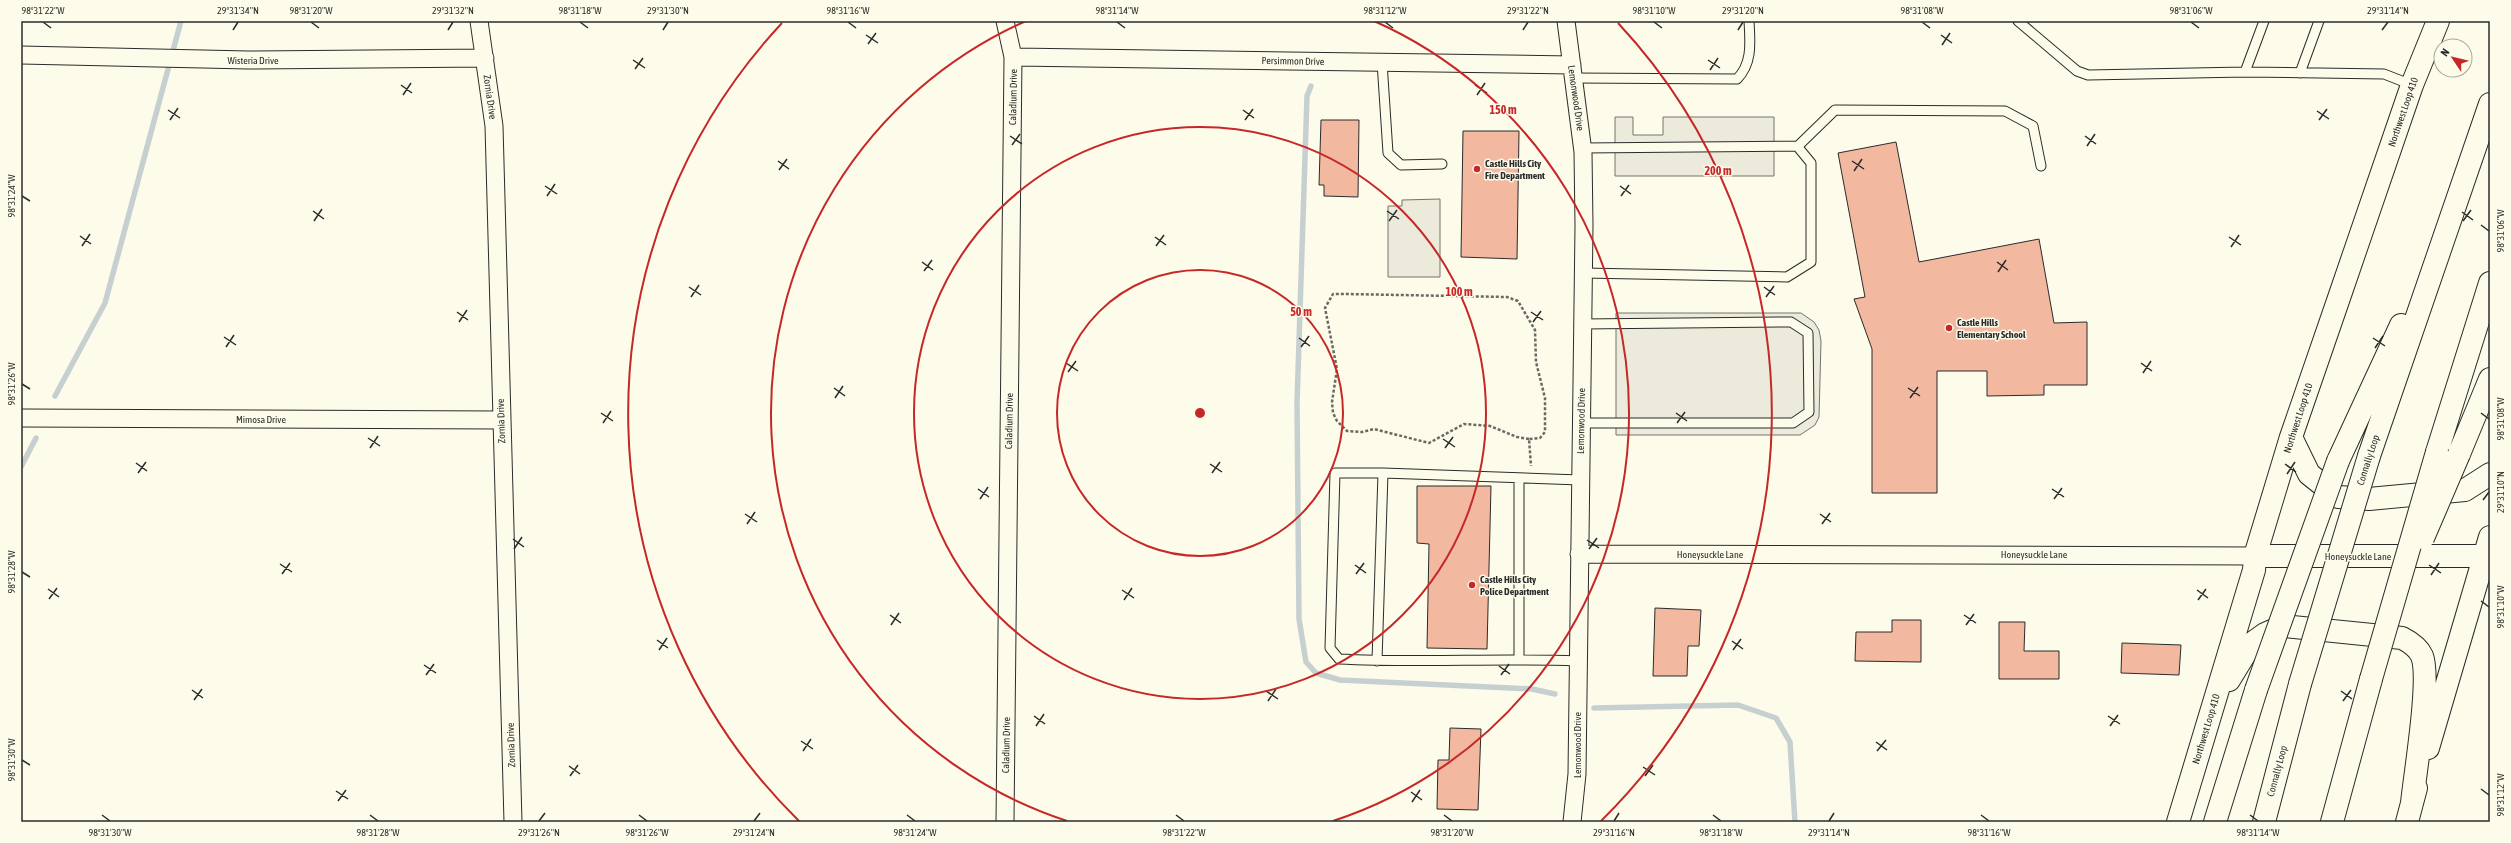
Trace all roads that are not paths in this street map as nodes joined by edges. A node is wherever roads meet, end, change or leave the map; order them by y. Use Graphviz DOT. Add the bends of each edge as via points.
graph roads {
  1 [pos="480,21"];
  2 [pos="1005,21"];
  3 [pos="1566,21"];
  4 [pos="1749,21"];
  5 [pos="2018,21"];
  6 [pos="2264,21"];
  7 [pos="2319,21"];
  8 [pos="2438,21"];
  9 [pos="21,55"];
  10 [pos="1013,57"];
  11 [pos="485,58"];
  12 [pos="1382,62"];
  13 [pos="1573,71"];
  14 [pos="2245,72"];
  15 [pos="2300,73"];
  16 [pos="2412,85"];
  17 [pos="2490,104"];
  18 [pos="1798,146"];
  19 [pos="1582,148"];
  20 [pos="1442,164"];
  21 [pos="2040,166"];
  22 [pos="2455,208"];
  23 [pos="1583,273"];
  24 [pos="2490,283"];
  25 [pos="1582,324"];
  26 [pos="2490,379"];
  27 [pos="21,418"];
  28 [pos="501,420"];
  29 [pos="1581,423"];
  30 [pos="2291,437"];
  31 [pos="1383,473"];
  32 [pos="2490,474"];
  33 [pos="1519,478"];
  34 [pos="1580,480"];
  35 [pos="2488,550"];
  36 [pos="1579,554"];
  37 [pos="2255,556"];
  38 [pos="2393,598"];
  39 [pos="1520,659"];
  40 [pos="1377,661"];
  41 [pos="1577,661"];
  42 [pos="2213,706"];
  43 [pos="2409,812"];
  44 [pos="513,822"];
  45 [pos="1005,822"];
  46 [pos="1572,822"];
  47 [pos="2178,822"];
  48 [pos="2215,822"];
  49 [pos="2264,822"];
  50 [pos="2332,822"];
  1 -- 11 [label="street, Zornia Drive"];
  2 -- 10 [label="street, Caladium Drive"];
  3 -- 13 [label="street, Lemonwood Drive"];
  4 -- 13 [label="lane" via="1750,52 1746,67 1737,79"];
  5 -- 14 [label="lane" via="2077,71 2088,75"];
  6 -- 14 [label="lane"];
  7 -- 15 [label="lane"];
  8 -- 16 [label="main road, Northwest Loop 410"];
  9 -- 11 [label="street, Wisteria Drive" via="201,59"];
  10 -- 12 [label="street, Persimmon Drive"];
  10 -- 45 [label="street, Caladium Drive"];
  11 -- 28 [label="street, Zornia Drive" via="494,126"];
  12 -- 13 [label="street, Persimmon Drive"];
  12 -- 20 [label="lane" via="1388,153 1401,166"];
  13 -- 19 [label="street, Lemonwood Drive"];
  14 -- 15 [label="lane"];
  15 -- 16 [label="lane" via="2384,74"];
  16 -- 30 [label="main road, Northwest Loop 410"];
  17 -- 22 [label="main road, Connally Loop"];
  18 -- 19 [label="lane"];
  18 -- 21 [label="lane" via="1835,110 2005,111 2033,126"];
  18 -- 23 [label="lane" via="1811,163 1811,262 1787,276"];
  19 -- 23 [label="street, Lemonwood Drive"];
  22 -- 48 [label="main road, bridge" via="2338,461 2256,690"];
  22 -- 49 [label="main road, Connally Loop, bridge" via="2369,456 2300,684"];
  23 -- 25 [label="street, Lemonwood Drive"];
  24 -- 38 [label="main road, bridge"];
  25 -- 29 [label="street, Lemonwood Drive"];
  25 -- 29 [label="lane" via="1790,322 1808,333 1808,412 1793,423"];
  26 -- 38 [label="main road, bridge" via="2428,527"];
  27 -- 28 [label="street, Mimosa Drive"];
  28 -- 44 [label="street, Zornia Drive"];
  29 -- 34 [label="street, Lemonwood Drive"];
  30 -- 32 [label="main road" via="2309,474 2338,497 2369,498 2465,490"];
  30 -- 37 [label="main road, Northwest Loop 410"];
  31 -- 33 [label="lane"];
  31 -- 40 [label="lane"];
  31 -- 40 [label="lane" via="1335,473 1330,648 1339,659"];
  33 -- 34 [label="lane"];
  33 -- 39 [label="lane"];
  34 -- 36 [label="street, Lemonwood Drive"];
  35 -- 37 [label="main road, Honeysuckle Lane"];
  35 -- 43 [label="main road"];
  36 -- 37 [label="street, Honeysuckle Lane"];
  36 -- 41 [label="street, Lemonwood Drive"];
  37 -- 42 [label="main road, Northwest Loop 410" via="2254,570"];
  38 -- 50 [label="main road, bridge"];
  39 -- 40 [label="lane"];
  39 -- 41 [label="lane"];
  41 -- 46 [label="street, Lemonwood Drive" via="1577,774"];
  42 -- 43 [label="main road" via="2251,644 2283,626 2402,638 2413,644 2422,656 2425,681"];
  42 -- 47 [label="main road, Northwest Loop 410"];
}
